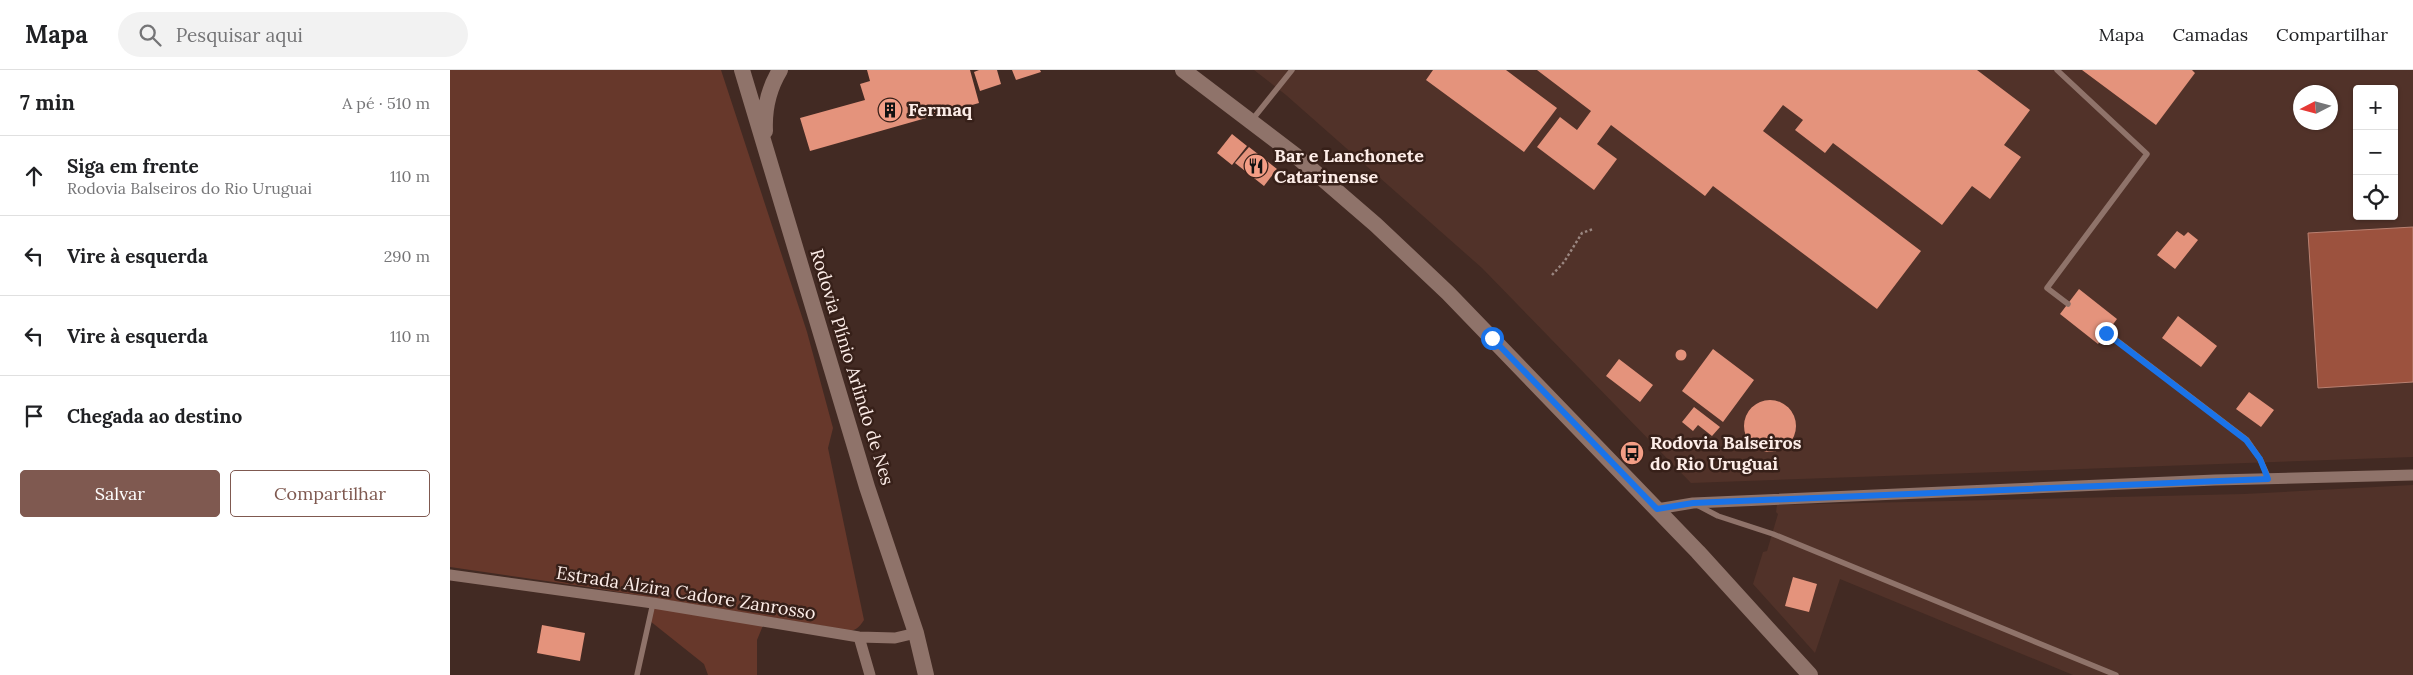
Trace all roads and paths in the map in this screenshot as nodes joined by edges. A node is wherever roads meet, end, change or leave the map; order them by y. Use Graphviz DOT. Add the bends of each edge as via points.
graph roads {
  1 [pos="742,70"];
  2 [pos="780,70"];
  3 [pos="1183,70"];
  4 [pos="1292,70"];
  5 [pos="2057,70"];
  6 [pos="1251,121"];
  7 [pos="765,148"];
  8 [pos="1593,229"];
  9 [pos="1552,275"];
  10 [pos="2068,304"];
  11 [pos="2106,333"];
  12 [pos="2413,475"];
  13 [pos="2268,479"];
  14 [pos="1693,503"];
  15 [pos="1657,509"];
  16 [pos="450,575"];
  17 [pos="652,603"];
  18 [pos="916,633"];
  19 [pos="858,637"];
  20 [pos="637,675"];
  21 [pos="870,675"];
  22 [pos="926,675"];
  23 [pos="1810,675"];
  24 [pos="2116,675"];
  1 -- 7 [label="main road, Rodovia Plínio Arlindo de Nes"];
  2 -- 7 [label="main road" via="769,95 764,118"];
  3 -- 6 [label="main road"];
  4 -- 6 [label="lane"];
  5 -- 10 [label="lane" via="2147,154 2047,288"];
  6 -- 15 [label="main road" via="1376,225 1448,293"];
  7 -- 18 [label="main road, Rodovia Plínio Arlindo de Nes" via="867,487"];
  8 -- 9 [label="path" via="1582,234"];
  11 -- 13 [label="lane" via="2246,440 2260,459"];
  12 -- 13 [label="street"];
  13 -- 14 [label="street"];
  14 -- 15 [label="street"];
  14 -- 24 [label="lane" via="1718,516 1773,534"];
  15 -- 23 [label="main road"];
  16 -- 17 [label="street, Estrada Alzira Cadore Zanrosso"];
  17 -- 19 [label="street, Estrada Alzira Cadore Zanrosso"];
  17 -- 20 [label="lane"];
  18 -- 19 [label="street, Estrada Alzira Cadore Zanrosso" via="895,638"];
  18 -- 22 [label="main road, Rodovia Plínio Arlindo de Nes"];
  19 -- 21 [label="street"];
}
